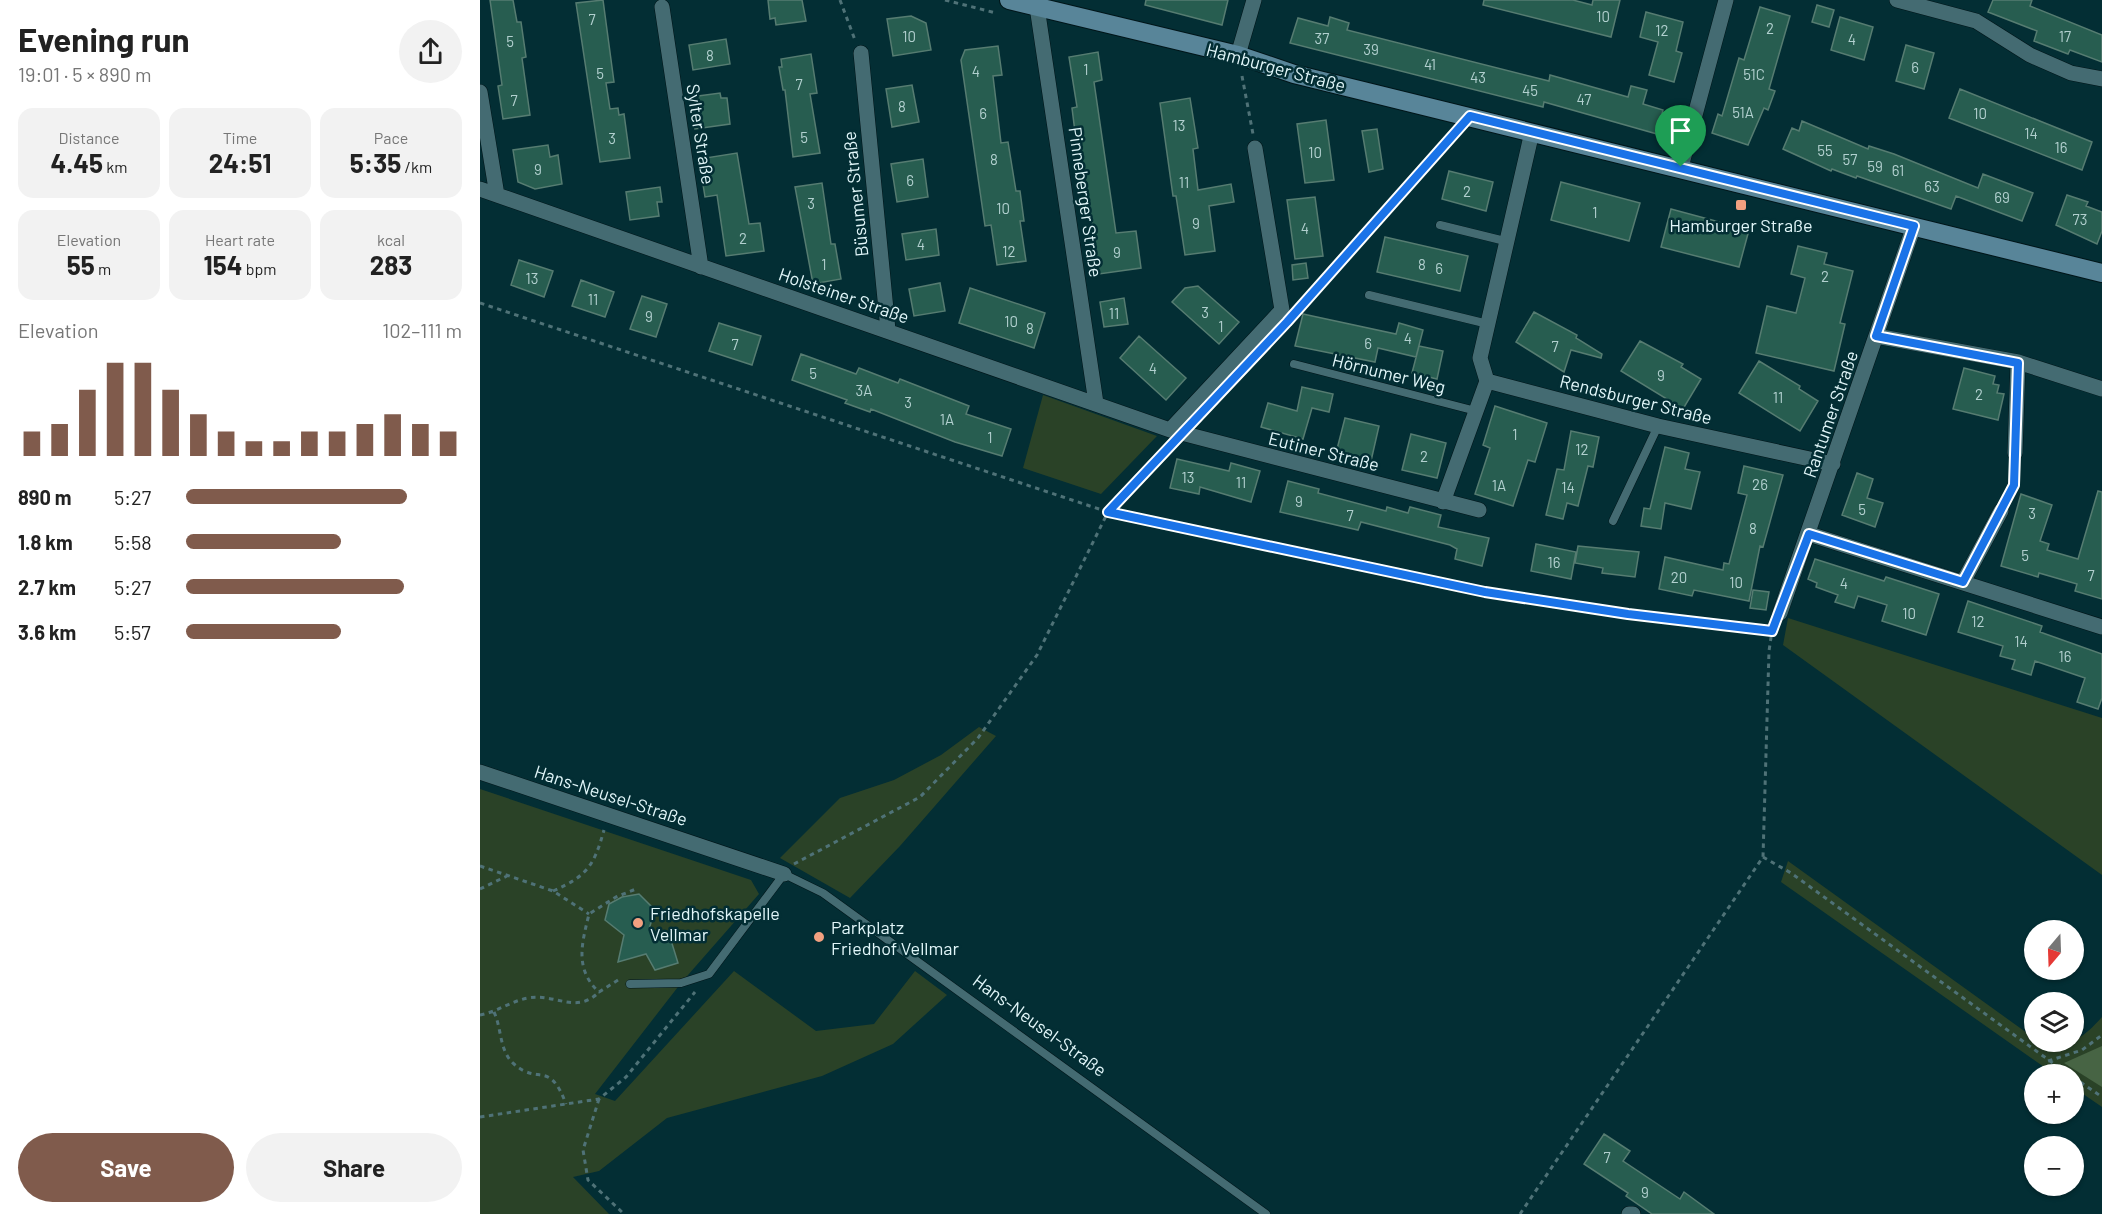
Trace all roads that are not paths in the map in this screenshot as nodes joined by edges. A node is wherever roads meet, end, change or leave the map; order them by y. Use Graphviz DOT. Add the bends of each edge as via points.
graph roads {
  1 [pos="1009,0"];
  2 [pos="1254,0"];
  3 [pos="1726,0"];
  4 [pos="1902,1"];
  5 [pos="662,7"];
  6 [pos="1037,7"];
  7 [pos="861,53"];
  8 [pos="1238,55"];
  9 [pos="2102,79"];
  10 [pos="480,92"];
  11 [pos="1532,132"];
  12 [pos="1255,148"];
  13 [pos="1681,167"];
  14 [pos="480,189"];
  15 [pos="496,195"];
  16 [pos="1440,225"];
  17 [pos="1914,226"];
  18 [pos="1505,240"];
  19 [pos="701,267"];
  20 [pos="2102,273"];
  21 [pos="1369,295"];
  22 [pos="1488,324"];
  23 [pos="888,330"];
  24 [pos="1876,336"];
  25 [pos="2018,363"];
  26 [pos="1294,364"];
  27 [pos="1487,381"];
  28 [pos="2102,389"];
  29 [pos="1096,403"];
  30 [pos="1476,411"];
  31 [pos="1658,426"];
  32 [pos="1183,433"];
  33 [pos="2015,453"];
  34 [pos="1833,464"];
  35 [pos="1443,501"];
  36 [pos="1479,510"];
  37 [pos="2001,510"];
  38 [pos="1613,521"];
  39 [pos="1809,534"];
  40 [pos="1963,582"];
  41 [pos="1780,613"];
  42 [pos="2102,627"];
  43 [pos="480,772"];
  44 [pos="784,874"];
  45 [pos="630,984"];
  46 [pos="1266,1214"];
  1 -- 6 [label="street, Hamburger Straße"];
  2 -- 8 [label="street"];
  3 -- 13 [label="street"];
  4 -- 9 [label="street" via="1976,21 2030,55 2071,73"];
  5 -- 19 [label="street, Sylter Straße"];
  6 -- 8 [label="street, Hamburger Straße"];
  6 -- 29 [label="street, Pinneberger Straße"];
  7 -- 23 [label="street, Büsumer Straße"];
  8 -- 11 [label="street, Hamburger Straße" via="1294,74"];
  10 -- 15 [label="street"];
  11 -- 13 [label="street, Hamburger Straße"];
  11 -- 18 [label="street"];
  12 -- 32 [label="street" via="1282,310"];
  13 -- 17 [label="street, Hamburger Straße"];
  14 -- 15 [label="street, Holsteiner Straße"];
  15 -- 19 [label="street, Holsteiner Straße"];
  16 -- 18 [label="lane"];
  17 -- 20 [label="street, Hamburger Straße"];
  17 -- 24 [label="street, Rantumer Straße"];
  18 -- 22 [label="street"];
  19 -- 23 [label="street, Holsteiner Straße"];
  21 -- 22 [label="lane"];
  22 -- 27 [label="street" via="1480,358"];
  23 -- 29 [label="street, Holsteiner Straße"];
  24 -- 25 [label="street"];
  24 -- 34 [label="street, Rantumer Straße"];
  25 -- 28 [label="street"];
  25 -- 33 [label="street"];
  26 -- 30 [label="lane, Hörnumer Weg"];
  27 -- 30 [label="street"];
  27 -- 31 [label="street, Rendsburger Straße"];
  29 -- 32 [label="street, Holsteiner Straße"];
  30 -- 35 [label="street"];
  31 -- 34 [label="street, Rendsburger Straße"];
  31 -- 38 [label="lane"];
  32 -- 35 [label="street, Eutiner Straße"];
  34 -- 39 [label="street, Rantumer Straße"];
  35 -- 36 [label="street, Eutiner Straße"];
  37 -- 40 [label="street"];
  39 -- 40 [label="street"];
  39 -- 41 [label="street, Rantumer Straße"];
  40 -- 42 [label="street"];
  43 -- 44 [label="street, Hans-Neusel-Straße"];
  44 -- 45 [label="lane" via="710,974 681,983"];
  44 -- 46 [label="lane, Hans-Neusel-Straße" via="833,900"];
}
